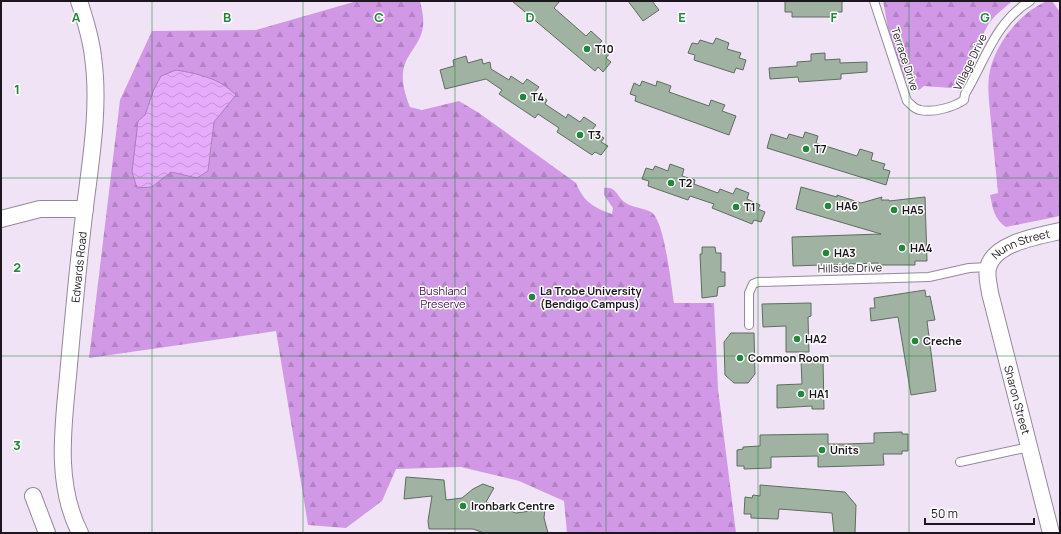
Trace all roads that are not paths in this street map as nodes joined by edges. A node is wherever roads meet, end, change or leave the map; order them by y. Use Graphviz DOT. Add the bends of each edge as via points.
graph roads {
  1 [pos="79,1"];
  2 [pos="874,1"];
  3 [pos="1030,1"];
  4 [pos="964,100"];
  5 [pos="85,209"];
  6 [pos="1,218"];
  7 [pos="1060,231"];
  8 [pos="988,267"];
  9 [pos="749,325"];
  10 [pos="1030,447"];
  11 [pos="960,462"];
  12 [pos="33,496"];
  13 [pos="47,533"];
  14 [pos="80,533"];
  15 [pos="1050,533"];
  1 -- 5 [label="street, Edwards Road" via="91,42 95,78 94,126"];
  2 -- 4 [label="lane, Terrace Drive" via="907,101 920,110 928,111 957,105"];
  3 -- 4 [label="lane, Village Drive" via="1014,12 998,31"];
  5 -- 6 [label="street" via="40,209"];
  5 -- 14 [label="street, Edwards Road" via="68,366 63,443 65,489"];
  7 -- 8 [label="street, Nunn Street" via="1008,246 999,252"];
  8 -- 9 [label="lane, Hillside Drive" via="917,277 758,282 753,284 749,293"];
  8 -- 10 [label="street, Sharon Street" via="990,293"];
  10 -- 11 [label="lane"];
  10 -- 15 [label="street, Sharon Street"];
  12 -- 13 [label="street"];
}
